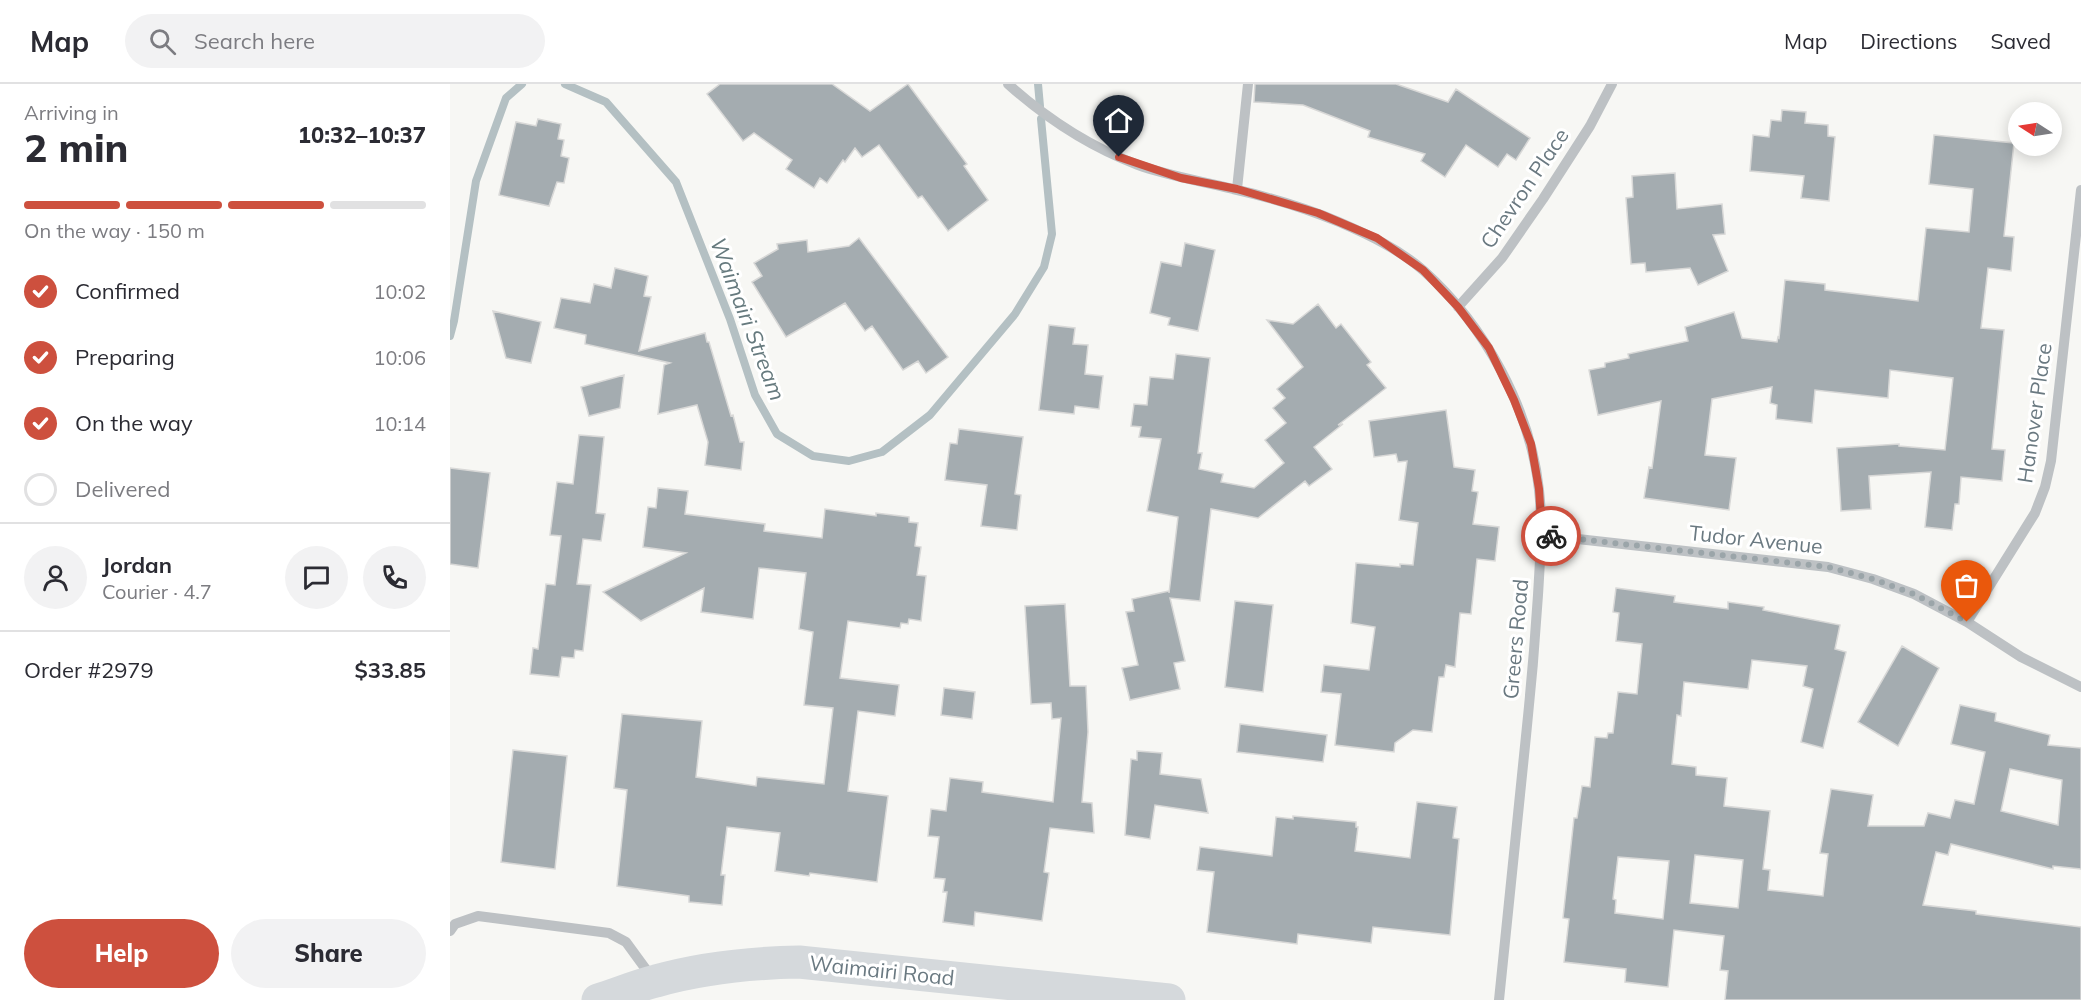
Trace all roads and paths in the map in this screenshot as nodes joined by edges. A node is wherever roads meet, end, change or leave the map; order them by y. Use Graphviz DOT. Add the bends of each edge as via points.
graph roads {
  1 [pos="1008,84"];
  2 [pos="1248,84"];
  3 [pos="1612,84"];
  4 [pos="1237,189"];
  5 [pos="2081,190"];
  6 [pos="1458,307"];
  7 [pos="1542,535"];
  8 [pos="1967,622"];
  9 [pos="2081,687"];
  10 [pos="450,931"];
  11 [pos="654,981"];
  12 [pos="598,1000"];
  13 [pos="1169,1000"];
  14 [pos="1499,1000"];
  1 -- 4 [label="street, Greers Road" via="1065,130 1100,149 1181,178"];
  2 -- 4 [label="street"];
  3 -- 6 [label="street, Chevron Place" via="1543,199 1502,258"];
  4 -- 6 [label="street, Greers Road" via="1318,213 1377,238 1423,270"];
  5 -- 8 [label="street, Hanover Place" via="2045,487 2035,513"];
  6 -- 7 [label="street, Greers Road" via="1489,348 1531,444"];
  7 -- 8 [label="street, Tudor Avenue" via="1828,567 1914,594"];
  7 -- 14 [label="street, Greers Road" via="1534,660"];
  8 -- 9 [label="street, Tudor Avenue" via="2021,657"];
  10 -- 11 [label="street" via="455,924 478,916 609,933 626,942"];
  11 -- 12 [label="main road, Waimairi Road"];
  11 -- 13 [label="main road, Waimairi Road" via="741,965 799,962"];
}
